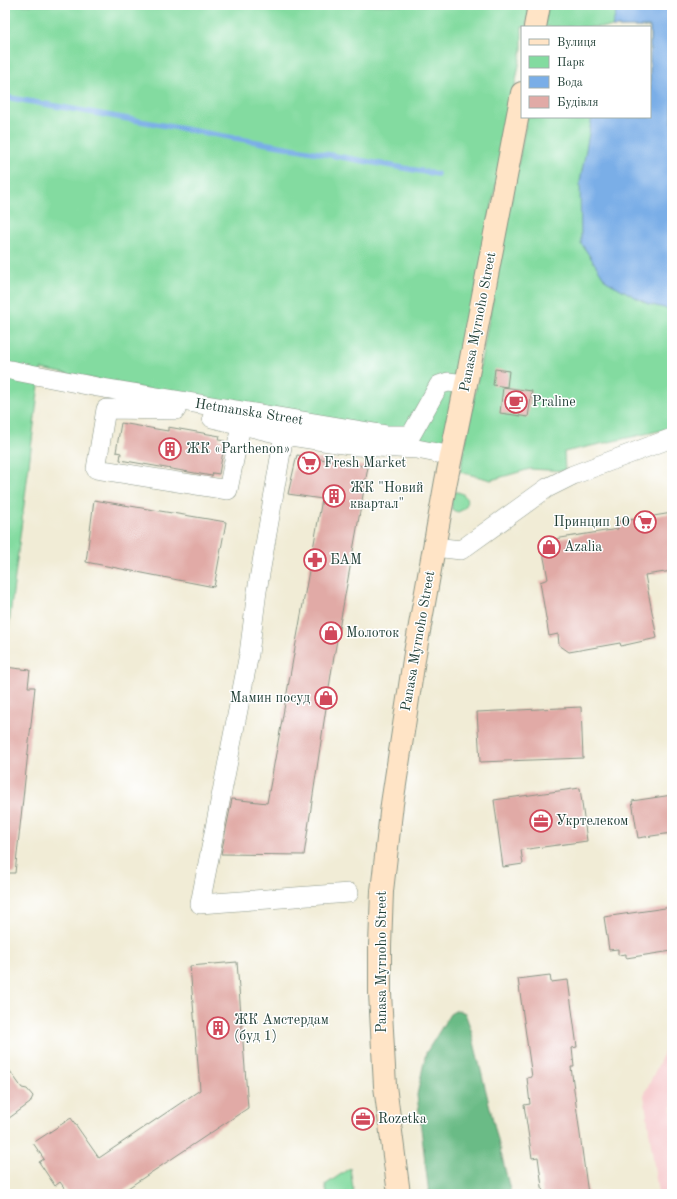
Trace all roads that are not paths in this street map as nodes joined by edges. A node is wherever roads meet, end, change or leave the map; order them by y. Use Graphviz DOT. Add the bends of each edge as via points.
graph roads {
  1 [pos="539,5"];
  2 [pos="535,26"];
  3 [pos="521,99"];
  4 [pos="5,369"];
  5 [pos="466,384"];
  6 [pos="242,425"];
  7 [pos="284,435"];
  8 [pos="672,438"];
  9 [pos="452,456"];
  10 [pos="434,547"];
  11 [pos="349,893"];
  12 [pos="399,1194"];
  1 -- 2 [label="main road"];
  3 -- 5 [label="main road, Panasa Myrnoho Street"];
  4 -- 5 [label="street, Hetmanska Street" via="97,387 387,435 411,435 439,385 448,382"];
  5 -- 9 [label="main road, Panasa Myrnoho Street"];
  6 -- 6 [label="street" via="182,410 106,409 96,469 228,490"];
  6 -- 7 [label="street"];
  7 -- 9 [label="street" via="356,446 417,449"];
  7 -- 11 [label="street" via="257,591 249,654 200,904"];
  8 -- 10 [label="street" via="573,475 547,488 461,550"];
  9 -- 10 [label="main road, Panasa Myrnoho Street"];
  10 -- 12 [label="main road, Panasa Myrnoho Street" via="392,804 382,891 380,946 384,1086"];
}
